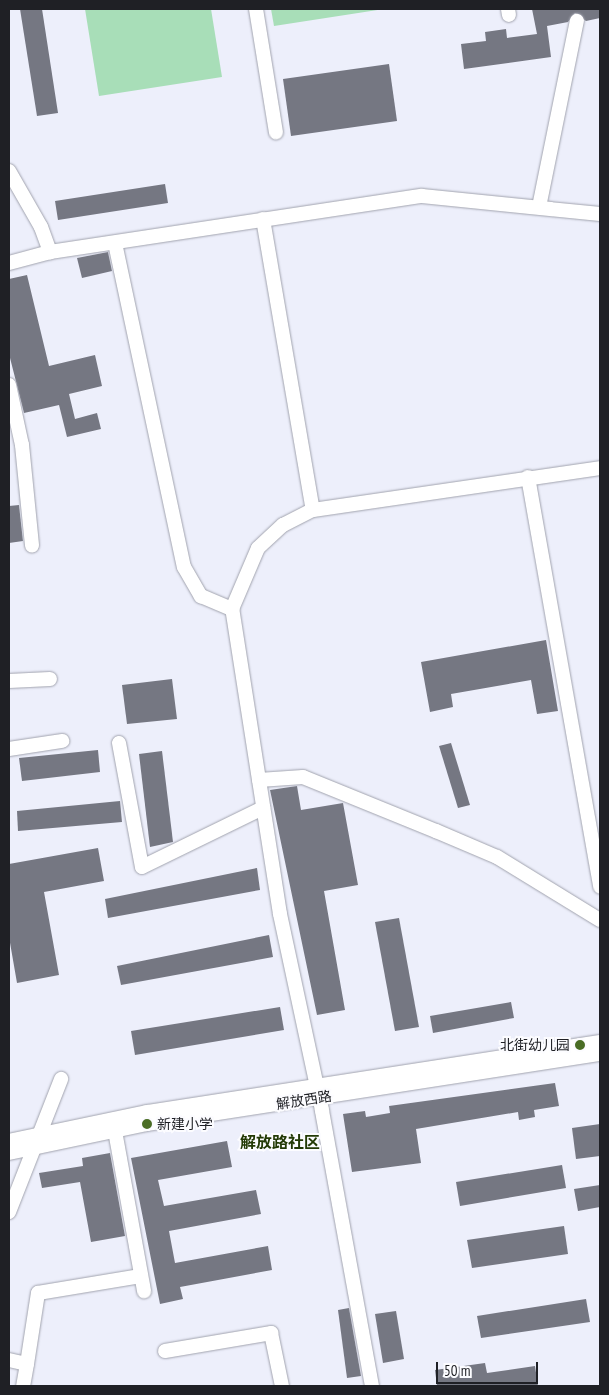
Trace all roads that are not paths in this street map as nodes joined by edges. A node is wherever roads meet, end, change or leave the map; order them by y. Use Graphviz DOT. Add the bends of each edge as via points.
graph roads {
  1 [pos="256,9"];
  2 [pos="577,20"];
  3 [pos="276,132"];
  4 [pos="9,171"];
  5 [pos="539,207"];
  6 [pos="600,214"];
  7 [pos="264,219"];
  8 [pos="115,243"];
  9 [pos="50,252"];
  10 [pos="9,263"];
  11 [pos="9,385"];
  12 [pos="600,468"];
  13 [pos="528,478"];
  14 [pos="313,510"];
  15 [pos="32,546"];
  16 [pos="232,609"];
  17 [pos="50,679"];
  18 [pos="9,681"];
  19 [pos="62,742"];
  20 [pos="119,743"];
  21 [pos="9,749"];
  22 [pos="259,780"];
  23 [pos="263,808"];
  24 [pos="600,887"];
  25 [pos="600,920"];
  26 [pos="600,1042"];
  27 [pos="600,1054"];
  28 [pos="61,1079"];
  29 [pos="317,1092"];
  30 [pos="115,1131"];
  31 [pos="9,1141"];
  32 [pos="36,1142"];
  33 [pos="9,1153"];
  34 [pos="9,1212"];
  35 [pos="141,1276"];
  36 [pos="144,1291"];
  37 [pos="165,1351"];
  38 [pos="9,1360"];
  39 [pos="27,1364"];
  40 [pos="23,1386"];
  41 [pos="282,1386"];
  42 [pos="372,1386"];
  1 -- 3 [label="street"];
  2 -- 5 [label="street"];
  4 -- 9 [label="street" via="41,227"];
  5 -- 6 [label="street"];
  5 -- 7 [label="street" via="422,196"];
  7 -- 8 [label="street"];
  7 -- 14 [label="street"];
  8 -- 9 [label="street"];
  8 -- 16 [label="street" via="184,567 201,596"];
  9 -- 10 [label="street"];
  11 -- 15 [label="street" via="22,444"];
  12 -- 13 [label="street"];
  13 -- 14 [label="street"];
  13 -- 24 [label="street"];
  14 -- 16 [label="street" via="283,525 258,548"];
  16 -- 22 [label="street"];
  17 -- 18 [label="street"];
  19 -- 21 [label="street"];
  20 -- 23 [label="street" via="142,866"];
  22 -- 23 [label="street"];
  22 -- 25 [label="street" via="303,777 426,827 497,857"];
  23 -- 29 [label="street"];
  26 -- 29 [label="street, 解放西路"];
  27 -- 29 [label="street, 解放西路"];
  28 -- 32 [label="street"];
  29 -- 30 [label="street, 解放西路"];
  29 -- 32 [label="street, 解放西路" via="147,1112"];
  29 -- 42 [label="street"];
  30 -- 32 [label="street, 解放西路"];
  30 -- 35 [label="street"];
  31 -- 32 [label="street, 解放西路"];
  32 -- 33 [label="street, 解放西路"];
  32 -- 34 [label="street"];
  35 -- 36 [label="street"];
  35 -- 39 [label="street" via="38,1293"];
  37 -- 41 [label="street" via="272,1333"];
  38 -- 39 [label="street"];
  39 -- 40 [label="street"];
}
